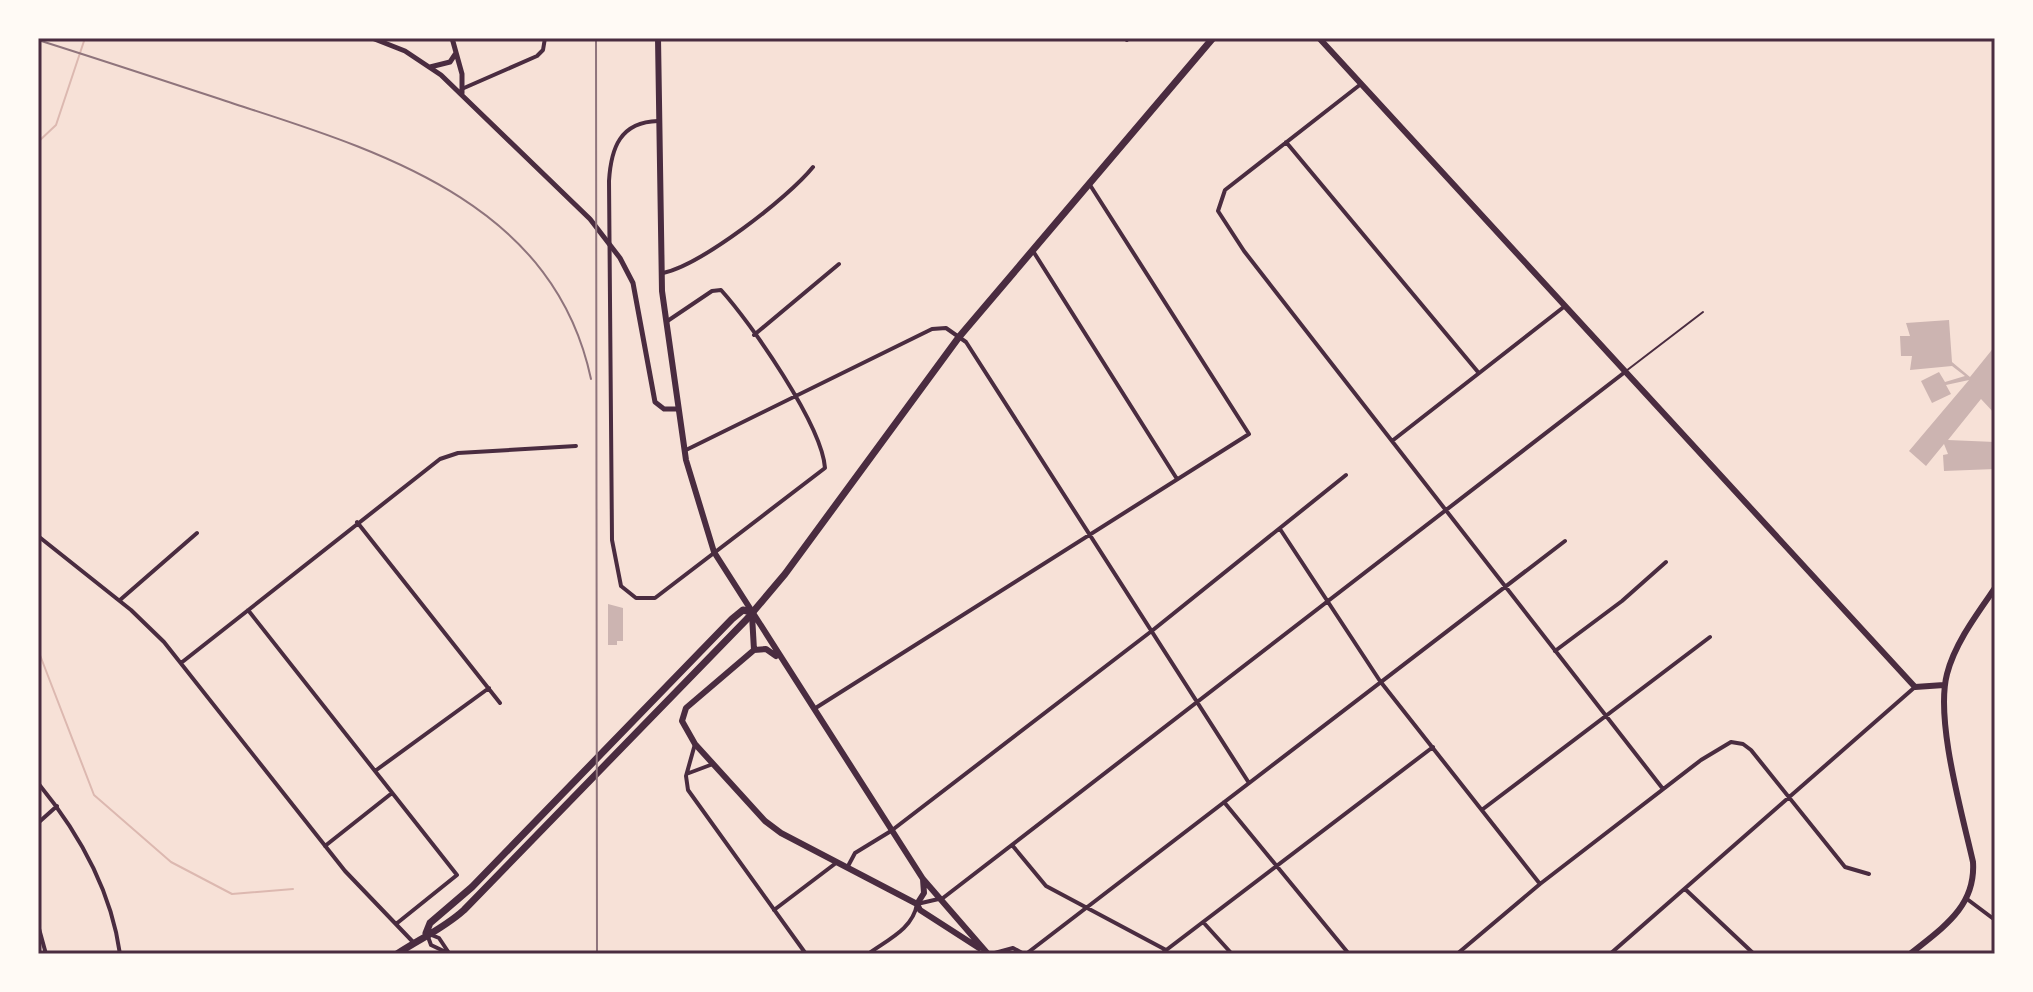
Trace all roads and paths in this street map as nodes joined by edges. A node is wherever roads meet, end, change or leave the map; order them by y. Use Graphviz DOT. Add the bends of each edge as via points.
graph roads {
  1 [pos="372,38"];
  2 [pos="452,38"];
  3 [pos="545,38"];
  4 [pos="659,38"];
  5 [pos="1213,38"];
  6 [pos="1319,38"];
  7 [pos="456,52"];
  8 [pos="430,67"];
  9 [pos="1361,84"];
  10 [pos="463,90"];
  11 [pos="658,121"];
  12 [pos="1286,142"];
  13 [pos="813,167"];
  14 [pos="1090,184"];
  15 [pos="1033,250"];
  16 [pos="839,264"];
  17 [pos="661,274"];
  18 [pos="1565,306"];
  19 [pos="1703,312"];
  20 [pos="666,322"];
  21 [pos="754,335"];
  22 [pos="959,337"];
  23 [pos="1478,372"];
  24 [pos="1625,372"];
  25 [pos="796,396"];
  26 [pos="678,409"];
  27 [pos="1392,441"];
  28 [pos="576,446"];
  29 [pos="685,451"];
  30 [pos="1346,475"];
  31 [pos="1177,479"];
  32 [pos="1446,512"];
  33 [pos="357,522"];
  34 [pos="1280,529"];
  35 [pos="197,533"];
  36 [pos="1090,534"];
  37 [pos="38,536"];
  38 [pos="1565,541"];
  39 [pos="714,552"];
  40 [pos="1666,562"];
  41 [pos="1504,585"];
  42 [pos="1995,588"];
  43 [pos="120,600"];
  44 [pos="1327,602"];
  45 [pos="248,610"];
  46 [pos="751,612"];
  47 [pos="1153,630"];
  48 [pos="1710,637"];
  49 [pos="754,650"];
  50 [pos="1555,651"];
  51 [pos="784,662"];
  52 [pos="181,663"];
  53 [pos="1380,681"];
  54 [pos="1944,685"];
  55 [pos="1915,687"];
  56 [pos="489,688"];
  57 [pos="1197,702"];
  58 [pos="500,703"];
  59 [pos="814,709"];
  60 [pos="1606,717"];
  61 [pos="695,744"];
  62 [pos="1433,747"];
  63 [pos="713,764"];
  64 [pos="375,771"];
  65 [pos="687,774"];
  66 [pos="38,783"];
  67 [pos="1249,783"];
  68 [pos="1663,789"];
  69 [pos="392,793"];
  70 [pos="1787,800"];
  71 [pos="1224,802"];
  72 [pos="57,806"];
  73 [pos="1483,809"];
  74 [pos="38,823"];
  75 [pos="891,831"];
  76 [pos="1012,845"];
  77 [pos="325,846"];
  78 [pos="836,863"];
  79 [pos="1276,867"];
  80 [pos="847,868"];
  81 [pos="1869,874"];
  82 [pos="923,879"];
  83 [pos="1540,884"];
  84 [pos="1685,889"];
  85 [pos="943,898"];
  86 [pos="1967,899"];
  87 [pos="917,904"];
  88 [pos="1085,909"];
  89 [pos="774,910"];
  90 [pos="1995,920"];
  91 [pos="1203,922"];
  92 [pos="396,924"];
  93 [pos="38,925"];
  94 [pos="426,933"];
  95 [pos="414,943"];
  96 [pos="1166,950"];
  97 [pos="46,954"];
  98 [pos="120,954"];
  99 [pos="397,954"];
  100 [pos="449,954"];
  101 [pos="806,954"];
  102 [pos="868,954"];
  103 [pos="989,954"];
  104 [pos="1025,954"];
  105 [pos="1161,954"];
  106 [pos="1232,954"];
  107 [pos="1349,954"];
  108 [pos="1457,954"];
  109 [pos="1610,954"];
  110 [pos="1754,954"];
  111 [pos="1910,954"];
  1 -- 8 [label="street"];
  2 -- 7 [label="street"];
  3 -- 10 [label="street" via="537,56"];
  4 -- 11 [label="main road"];
  5 -- 14 [label="main road"];
  6 -- 9 [label="main road"];
  7 -- 8 [label="street" via="450,62"];
  7 -- 10 [label="street"];
  8 -- 10 [label="street"];
  9 -- 12 [label="street"];
  9 -- 18 [label="main road"];
  10 -- 26 [label="street" via="590,219 620,258 639,302 655,402 664,409"];
  11 -- 17 [label="main road"];
  11 -- 39 [label="street" via="637,124 614,145 610,164 611,532 618,579 627,594 655,598"];
  12 -- 23 [label="street"];
  12 -- 27 [label="street" via="1225,190 1219,202 1221,216"];
  13 -- 17 [label="street" via="772,208 686,266"];
  14 -- 15 [label="main road"];
  14 -- 31 [label="street" via="1249,434"];
  15 -- 22 [label="main road"];
  15 -- 31 [label="street"];
  16 -- 21 [label="street"];
  17 -- 20 [label="main road"];
  18 -- 23 [label="street"];
  18 -- 24 [label="main road"];
  19 -- 24 [label="lane"];
  20 -- 21 [label="street" via="718,289"];
  20 -- 26 [label="main road"];
  21 -- 25 [label="street"];
  22 -- 25 [label="street" via="937,327"];
  22 -- 36 [label="street"];
  22 -- 46 [label="main road" via="785,574"];
  23 -- 27 [label="street"];
  24 -- 32 [label="street"];
  24 -- 55 [label="main road"];
  25 -- 29 [label="street"];
  25 -- 39 [label="street" via="825,468"];
  26 -- 29 [label="main road"];
  27 -- 32 [label="street"];
  28 -- 33 [label="street" via="458,453 422,470"];
  29 -- 39 [label="main road"];
  30 -- 34 [label="street"];
  31 -- 36 [label="street"];
  32 -- 41 [label="street"];
  32 -- 44 [label="street"];
  33 -- 45 [label="street"];
  33 -- 56 [label="street"];
  34 -- 44 [label="street"];
  34 -- 47 [label="street"];
  35 -- 43 [label="street"];
  36 -- 47 [label="street"];
  36 -- 59 [label="street"];
  37 -- 43 [label="street"];
  38 -- 41 [label="street"];
  39 -- 46 [label="main road"];
  40 -- 50 [label="street"];
  41 -- 50 [label="street"];
  41 -- 53 [label="street"];
  42 -- 54 [label="main road" via="1959,645"];
  43 -- 52 [label="street"];
  44 -- 53 [label="street"];
  44 -- 57 [label="street"];
  45 -- 52 [label="street"];
  45 -- 64 [label="street"];
  46 -- 49 [label="main road"];
  46 -- 51 [label="main road"];
  46 -- 94 [label="main road" via="464,910 440,931"];
  46 -- 94 [label="main road" via="743,610 732,619 472,887 430,923"];
  47 -- 57 [label="street"];
  47 -- 75 [label="street"];
  48 -- 60 [label="street"];
  49 -- 51 [label="main road" via="770,650"];
  49 -- 61 [label="main road" via="686,708 683,727"];
  50 -- 60 [label="street"];
  51 -- 59 [label="main road"];
  52 -- 77 [label="street"];
  53 -- 62 [label="street"];
  53 -- 67 [label="street"];
  54 -- 55 [label="main road"];
  54 -- 86 [label="main road" via="1950,750 1973,862"];
  55 -- 70 [label="street"];
  56 -- 58 [label="street"];
  56 -- 64 [label="street"];
  57 -- 67 [label="street"];
  57 -- 76 [label="street"];
  59 -- 75 [label="main road"];
  60 -- 68 [label="street"];
  60 -- 73 [label="street"];
  61 -- 63 [label="main road"];
  61 -- 65 [label="street"];
  62 -- 73 [label="street"];
  62 -- 79 [label="street"];
  63 -- 65 [label="street"];
  63 -- 78 [label="main road" via="765,821"];
  64 -- 69 [label="street"];
  65 -- 89 [label="street" via="688,790"];
  66 -- 72 [label="street"];
  67 -- 71 [label="street"];
  68 -- 70 [label="street" via="1736,742 1751,750"];
  68 -- 83 [label="street"];
  69 -- 77 [label="street"];
  69 -- 92 [label="street" via="457,875"];
  70 -- 81 [label="street" via="1845,867"];
  70 -- 84 [label="street"];
  71 -- 79 [label="street"];
  71 -- 88 [label="street"];
  72 -- 74 [label="street"];
  72 -- 98 [label="street" via="92,861"];
  73 -- 83 [label="street"];
  75 -- 80 [label="street" via="855,853"];
  75 -- 82 [label="main road"];
  76 -- 85 [label="street"];
  76 -- 88 [label="street" via="1046,886"];
  77 -- 92 [label="street"];
  78 -- 80 [label="main road"];
  78 -- 89 [label="street"];
  79 -- 91 [label="street"];
  79 -- 107 [label="street"];
  80 -- 87 [label="main road"];
  82 -- 85 [label="main road"];
  82 -- 87 [label="main road" via="924,893"];
  83 -- 108 [label="street"];
  84 -- 109 [label="street"];
  84 -- 110 [label="street"];
  85 -- 87 [label="street"];
  85 -- 103 [label="main road"];
  86 -- 90 [label="street"];
  86 -- 111 [label="main road"];
  87 -- 102 [label="street" via="907,926"];
  87 -- 103 [label="main road"];
  88 -- 96 [label="street"];
  88 -- 104 [label="street"];
  89 -- 101 [label="street"];
  91 -- 96 [label="street"];
  91 -- 106 [label="street"];
  92 -- 95 [label="street"];
  93 -- 97 [label="street"];
  94 -- 95 [label="main road"];
  94 -- 100 [label="street" via="439,938"];
  94 -- 100 [label="street" via="431,945"];
  95 -- 99 [label="main road"];
  96 -- 105 [label="street"];
  103 -- 104 [label="street" via="1013,948"];
}
